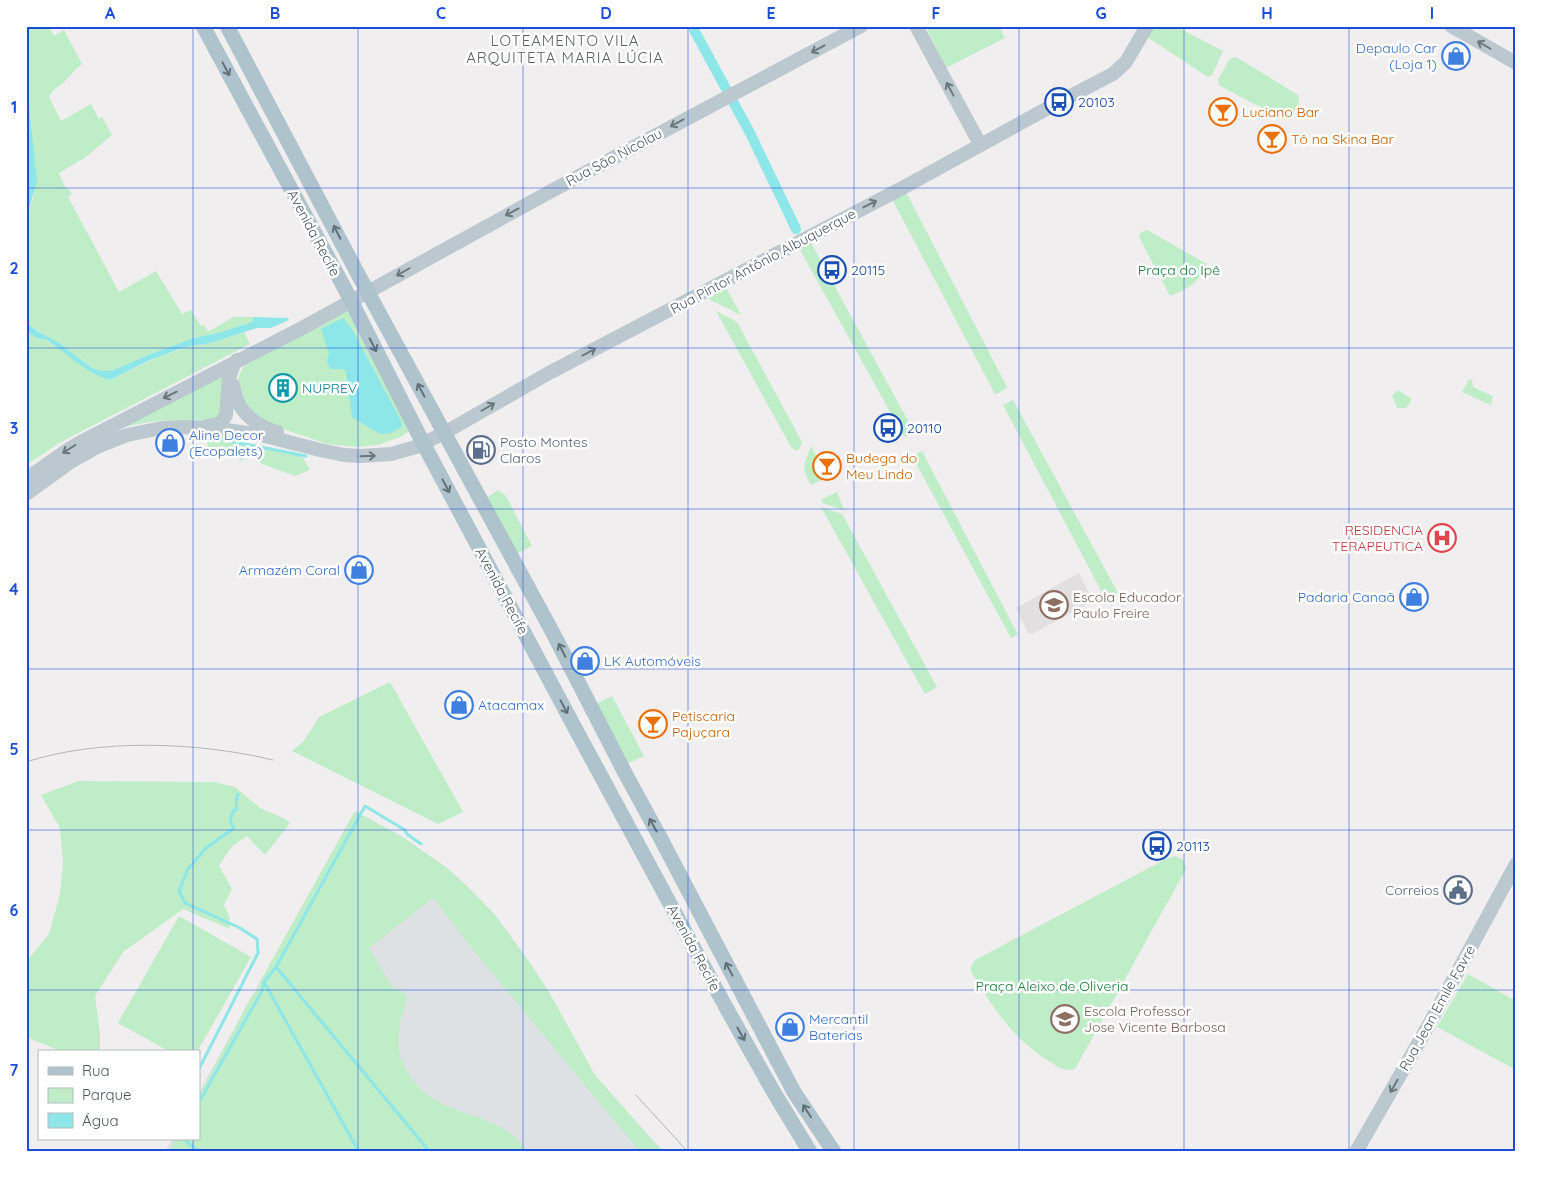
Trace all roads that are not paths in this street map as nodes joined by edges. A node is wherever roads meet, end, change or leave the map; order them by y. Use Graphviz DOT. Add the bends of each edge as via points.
graph roads {
  1 [pos="203,26"];
  2 [pos="227,26"];
  3 [pos="861,26"];
  4 [pos="916,26"];
  5 [pos="1147,26"];
  6 [pos="1451,26"];
  7 [pos="1516,63"];
  8 [pos="976,142"];
  9 [pos="366,288"];
  10 [pos="349,298"];
  11 [pos="238,362"];
  12 [pos="199,428"];
  13 [pos="444,432"];
  14 [pos="423,443"];
  15 [pos="320,450"];
  16 [pos="26,480"];
  17 [pos="26,494"];
  18 [pos="1516,864"];
  19 [pos="810,1152"];
  20 [pos="834,1152"];
  21 [pos="1356,1152"];
  1 -- 10 [label="main road, Avenida Recife, one-way"];
  9 -- 2 [label="main road, Avenida Recife, one-way"];
  3 -- 9 [label="main road, Rua São Nicolau, one-way"];
  8 -- 4 [label="main road, one-way"];
  5 -- 8 [label="main road, Rua Pintor Antônio Albuquerque" via="1119,70"];
  7 -- 6 [label="main road, one-way"];
  13 -- 8 [label="main road, Rua Pintor Antônio Albuquerque, one-way" via="548,373 906,186"];
  9 -- 10 [label="main road, Rua São Nicolau"];
  13 -- 9 [label="main road, Avenida Recife, one-way"];
  10 -- 11 [label="main road, Rua São Nicolau" via="256,345"];
  10 -- 14 [label="main road, Avenida Recife, one-way"];
  11 -- 12 [label="main road" via="229,378 224,419 215,425"];
  11 -- 15 [label="main road" via="233,386 236,399 250,419"];
  11 -- 16 [label="main road, one-way" via="80,443"];
  12 -- 15 [label="main road" via="261,435"];
  12 -- 17 [label="main road" via="141,431 107,442 86,452"];
  13 -- 14 [label="main road, Rua Pintor Antônio Albuquerque"];
  20 -- 13 [label="main road, Avenida Recife, one-way" via="794,1092"];
  15 -- 14 [label="main road, Rua Pintor Antônio Albuquerque, one-way" via="375,456 392,454"];
  14 -- 19 [label="main road, Avenida Recife, one-way" via="728,1011"];
  18 -- 21 [label="main road, Rua Jean Emile Favre, one-way"];
}
